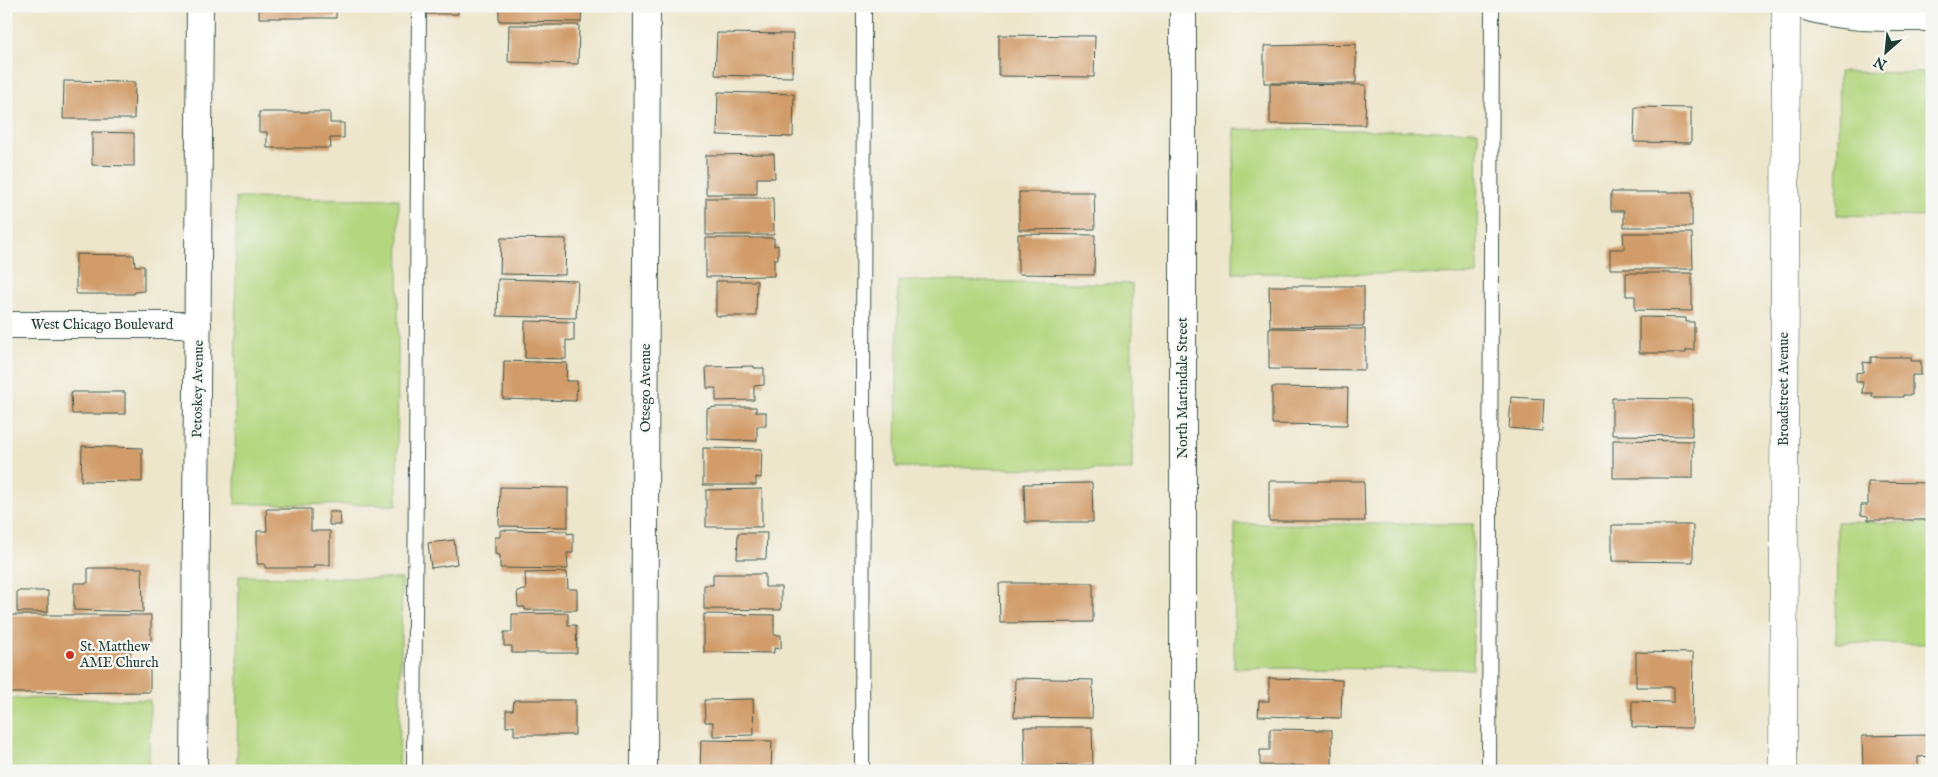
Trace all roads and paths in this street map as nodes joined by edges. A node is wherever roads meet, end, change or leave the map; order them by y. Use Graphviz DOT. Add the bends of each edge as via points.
graph roads {
  1 [pos="200,6"];
  2 [pos="418,6"];
  3 [pos="647,6"];
  4 [pos="864,6"];
  5 [pos="1183,6"];
  6 [pos="1492,6"];
  7 [pos="1786,6"];
  8 [pos="1802,6"];
  9 [pos="1932,18"];
  10 [pos="6,324"];
  11 [pos="198,325"];
  12 [pos="194,771"];
  13 [pos="414,771"];
  14 [pos="644,771"];
  15 [pos="862,771"];
  16 [pos="1183,771"];
  17 [pos="1489,771"];
  18 [pos="1783,771"];
  1 -- 11 [label="street, Petoskey Avenue"];
  2 -- 13 [label="lane"];
  3 -- 14 [label="street, Otsego Avenue"];
  4 -- 15 [label="lane"];
  5 -- 16 [label="street, North Martindale Street"];
  6 -- 17 [label="lane"];
  7 -- 18 [label="street, Broadstreet Avenue"];
  8 -- 9 [label="street" via="1864,18"];
  10 -- 11 [label="street, West Chicago Boulevard"];
  11 -- 12 [label="street, Petoskey Avenue"];
}
